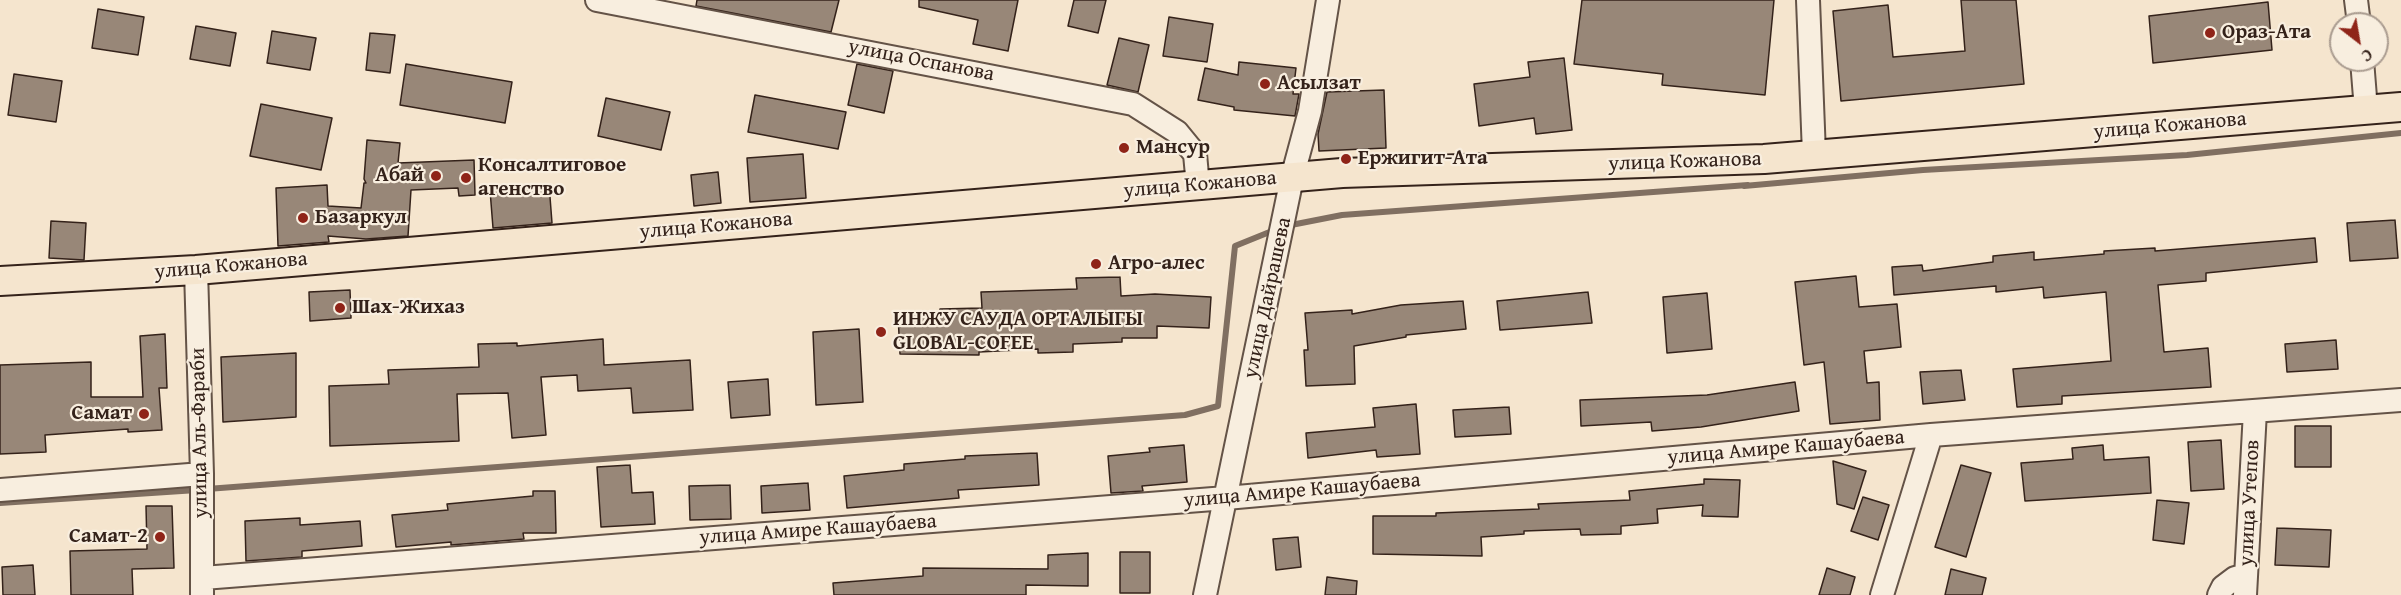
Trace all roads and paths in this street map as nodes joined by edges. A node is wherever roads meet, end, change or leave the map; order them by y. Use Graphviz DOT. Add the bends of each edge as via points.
graph roads {
  1 [pos="597,0"];
  2 [pos="1328,0"];
  3 [pos="1808,0"];
  4 [pos="2363,72"];
  5 [pos="2401,106"];
  6 [pos="2366,110"];
  7 [pos="1814,154"];
  8 [pos="1292,178"];
  9 [pos="1198,186"];
  10 [pos="196,270"];
  11 [pos="0,281"];
  12 [pos="2401,400"];
  13 [pos="2255,411"];
  14 [pos="1931,435"];
  15 [pos="202,474"];
  16 [pos="0,490"];
  17 [pos="1226,498"];
  18 [pos="2246,585"];
  19 [pos="202,586"];
  20 [pos="1205,595"];
  21 [pos="1882,595"];
  22 [pos="2219,595"];
  1 -- 9 [label="street, улица Оспанова" via="1133,104 1177,132 1195,154"];
  2 -- 8 [label="street, улица Дайрашева" via="1310,111"];
  3 -- 7 [label="street"];
  4 -- 6 [label="street"];
  5 -- 6 [label="main road, улица Кожанова"];
  6 -- 7 [label="main road, улица Кожанова"];
  7 -- 8 [label="main road, улица Кожанова"];
  8 -- 9 [label="main road, улица Кожанова"];
  8 -- 17 [label="street, улица Дайрашева"];
  9 -- 10 [label="main road, улица Кожанова"];
  10 -- 11 [label="main road, улица Кожанова"];
  10 -- 15 [label="street, улица Аль-Фараби"];
  12 -- 13 [label="street, улица Амире Кашаубаева"];
  13 -- 14 [label="street, улица Амире Кашаубаева"];
  13 -- 18 [label="street, улица Утепов"];
  14 -- 17 [label="street, улица Амире Кашаубаева"];
  14 -- 21 [label="street"];
  15 -- 16 [label="street"];
  15 -- 19 [label="street, улица Аль-Фараби"];
  17 -- 19 [label="street, улица Амире Кашаубаева"];
  17 -- 20 [label="street, улица Дайрашева"];
  18 -- 22 [label="street" via="2235,578"];
}
